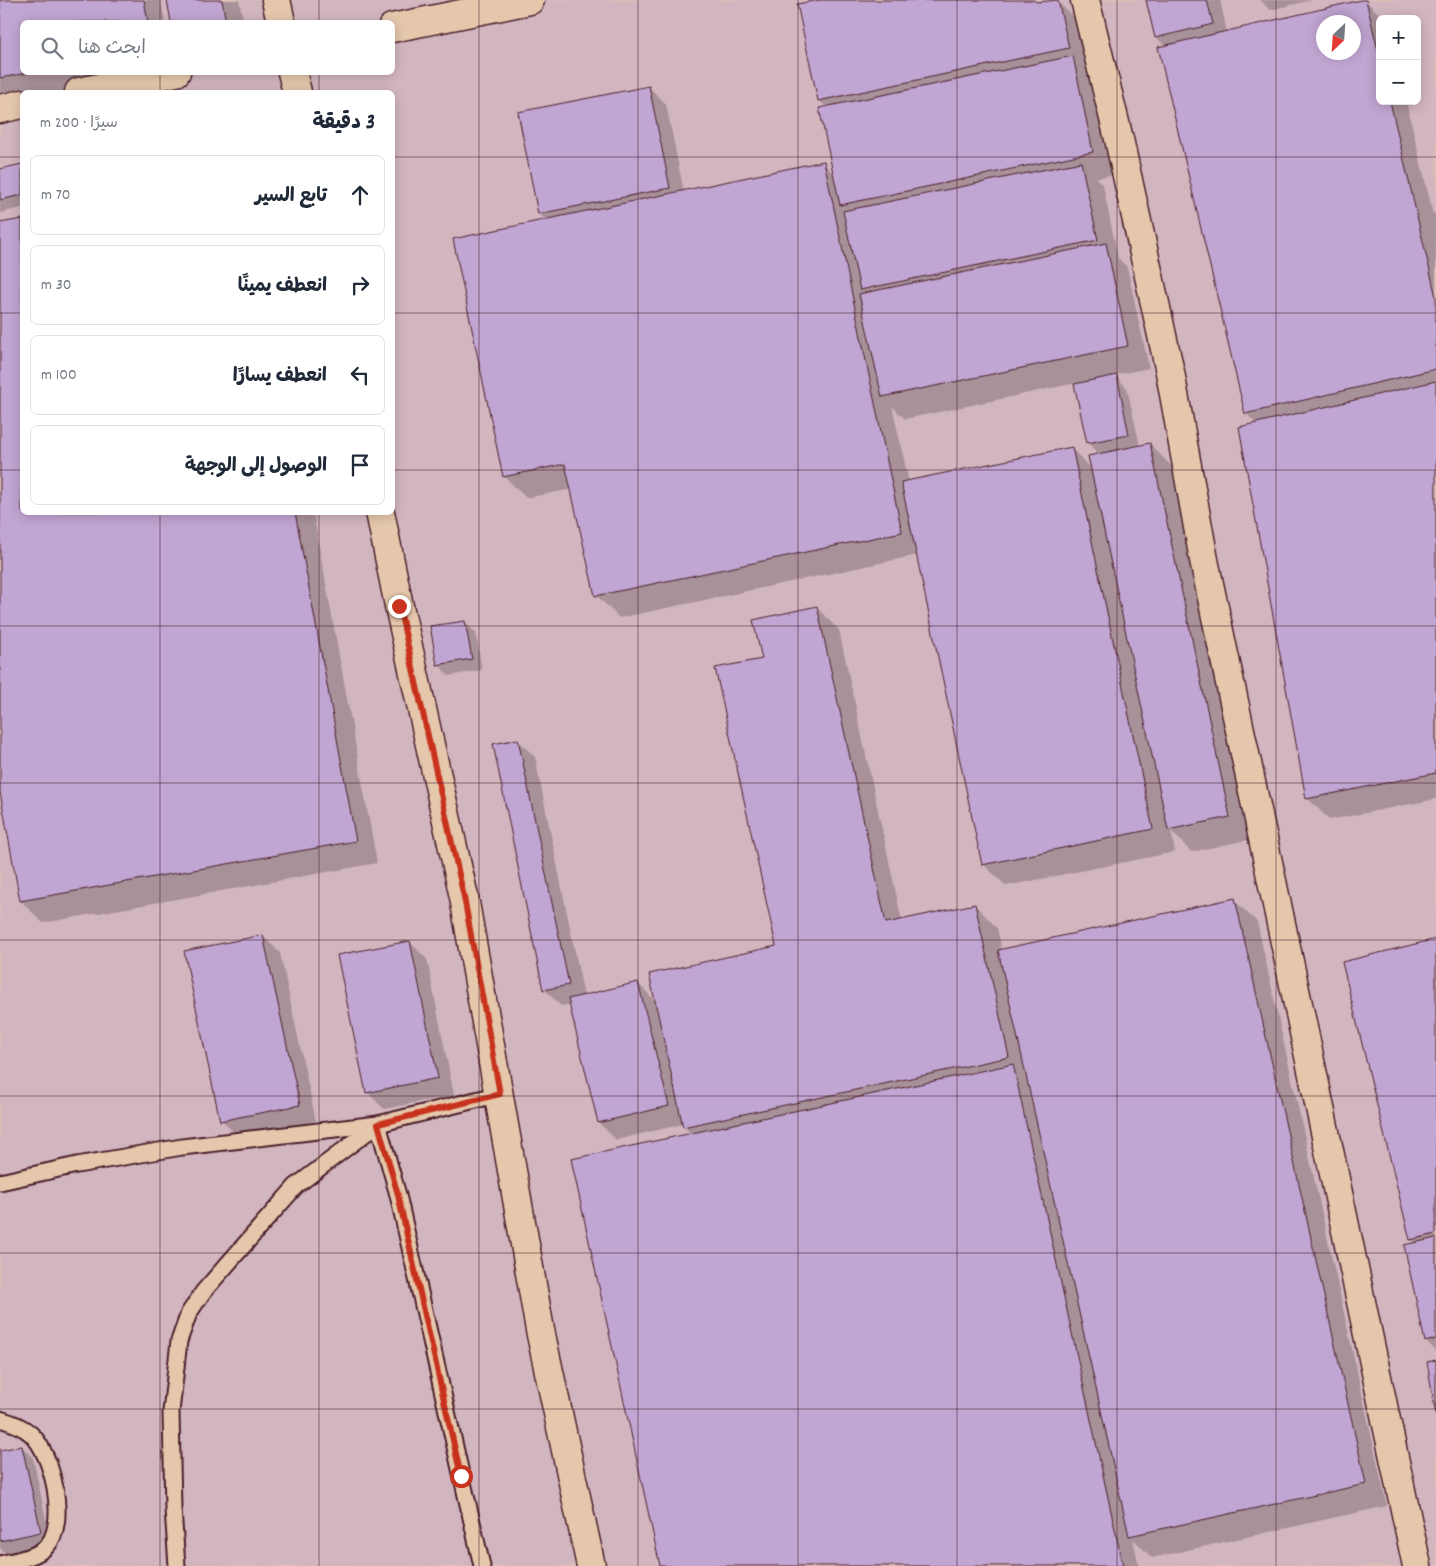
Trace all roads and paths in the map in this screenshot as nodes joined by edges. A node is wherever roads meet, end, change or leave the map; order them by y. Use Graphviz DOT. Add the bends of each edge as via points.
graph roads {
  1 [pos="276,0"];
  2 [pos="530,0"];
  3 [pos="1085,0"];
  4 [pos="281,20"];
  5 [pos="395,27"];
  6 [pos="161,75"];
  7 [pos="293,75"];
  8 [pos="89,90"];
  9 [pos="296,90"];
  10 [pos="20,104"];
  11 [pos="0,109"];
  12 [pos="381,515"];
  13 [pos="500,1094"];
  14 [pos="378,1124"];
  15 [pos="0,1182"];
  16 [pos="0,1419"];
  17 [pos="0,1564"];
  18 [pos="177,1566"];
  19 [pos="482,1566"];
  20 [pos="591,1566"];
  21 [pos="1417,1566"];
  1 -- 4 [label="street"];
  2 -- 5 [label="street"];
  3 -- 21 [label="street" via="1170,372 1206,570"];
  6 -- 8 [label="street"];
  7 -- 9 [label="street"];
  10 -- 11 [label="street"];
  12 -- 13 [label="street" via="464,897"];
  13 -- 14 [label="lane"];
  13 -- 20 [label="street" via="540,1330"];
  14 -- 15 [label="lane" via="182,1147"];
  14 -- 18 [label="lane" via="296,1186 203,1292 189,1313 179,1341 171,1412"];
  14 -- 19 [label="lane" via="398,1195"];
  16 -- 17 [label="lane" via="17,1424 40,1445 55,1488 56,1518 54,1535 46,1546 36,1554"];
}
